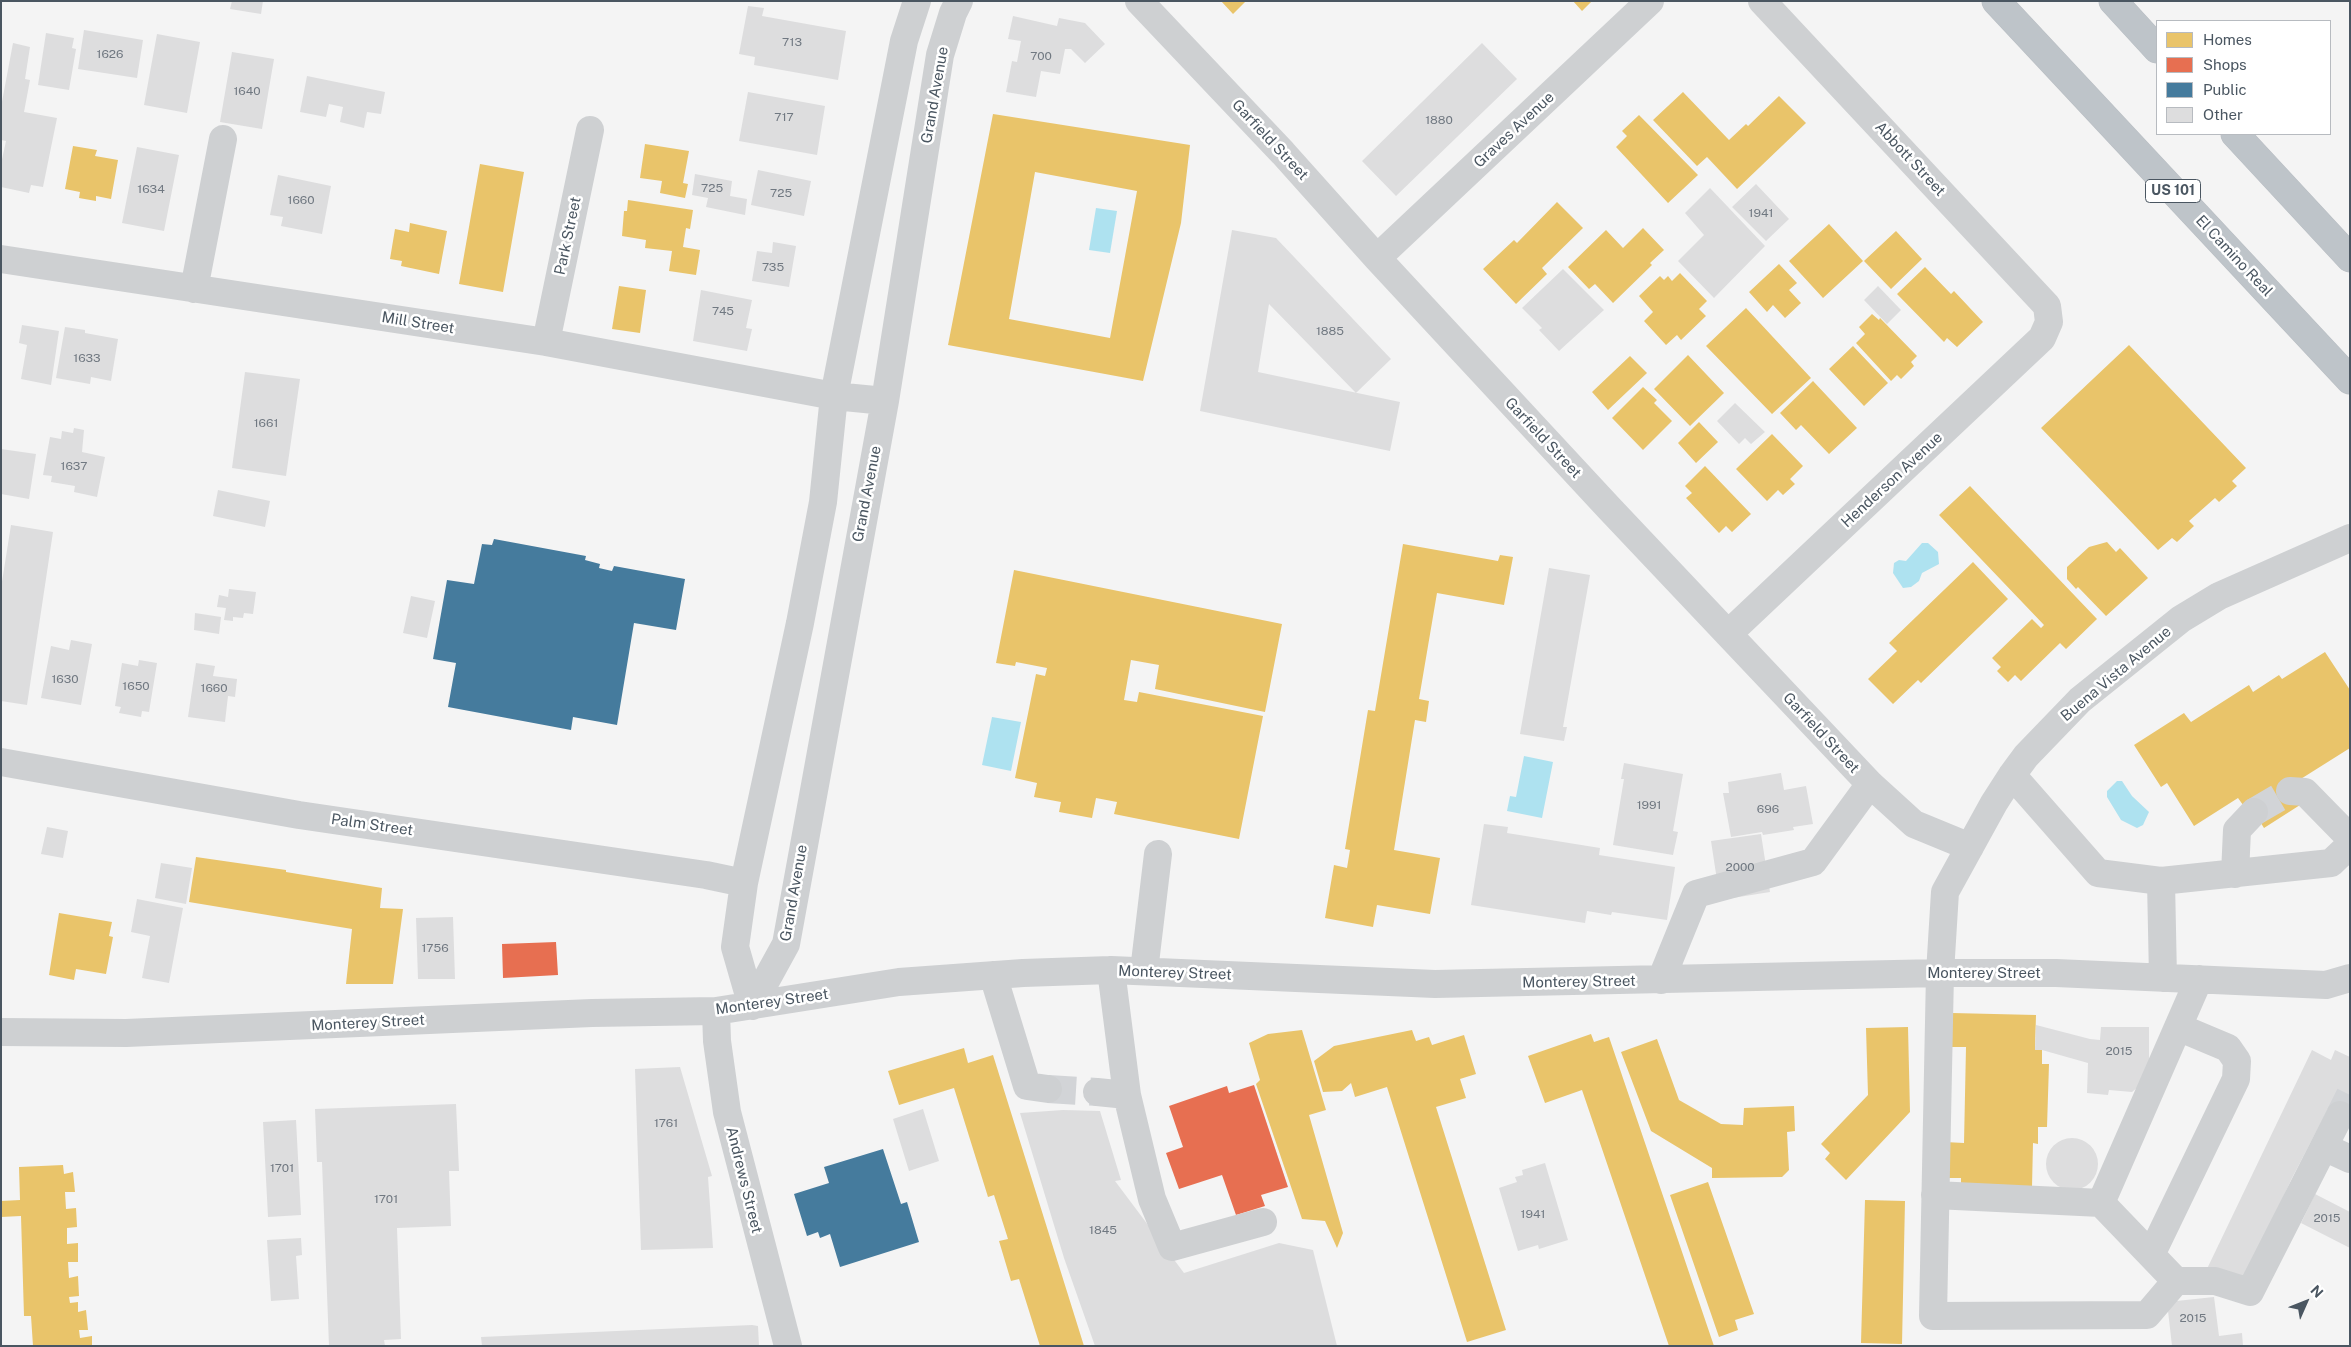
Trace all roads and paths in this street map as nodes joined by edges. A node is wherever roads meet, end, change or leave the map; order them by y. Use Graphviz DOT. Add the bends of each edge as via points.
graph roads {
  1 [pos="917,1"];
  2 [pos="960,1"];
  3 [pos="1139,1"];
  4 [pos="1650,1"];
  5 [pos="1762,1"];
  6 [pos="1996,1"];
  7 [pos="2113,1"];
  8 [pos="2156,48"];
  9 [pos="590,130"];
  10 [pos="2236,135"];
  11 [pos="223,139"];
  12 [pos="1377,258"];
  13 [pos="2350,258"];
  14 [pos="1,259"];
  15 [pos="194,289"];
  16 [pos="2049,322"];
  17 [pos="546,342"];
  18 [pos="2350,380"];
  19 [pos="834,396"];
  20 [pos="885,401"];
  21 [pos="2350,538"];
  22 [pos="1728,634"];
  23 [pos="1,762"];
  24 [pos="2012,775"];
  25 [pos="1870,784"];
  26 [pos="2290,791"];
  27 [pos="2254,812"];
  28 [pos="2350,838"];
  29 [pos="2350,845"];
  30 [pos="1970,847"];
  31 [pos="1158,854"];
  32 [pos="2235,874"];
  33 [pos="2162,881"];
  34 [pos="744,883"];
  35 [pos="1111,970"];
  36 [pos="1144,971"];
  37 [pos="1940,973"];
  38 [pos="993,976"];
  39 [pos="2163,978"];
  40 [pos="2350,978"];
  41 [pos="2199,979"];
  42 [pos="1661,980"];
  43 [pos="752,1006"];
  44 [pos="716,1011"];
  45 [pos="2178,1027"];
  46 [pos="1,1032"];
  47 [pos="1048,1089"];
  48 [pos="1097,1092"];
  49 [pos="1127,1094"];
  50 [pos="2340,1115"];
  51 [pos="2324,1147"];
  52 [pos="2350,1159"];
  53 [pos="1935,1196"];
  54 [pos="2101,1203"];
  55 [pos="1263,1222"];
  56 [pos="2151,1255"];
  57 [pos="2176,1281"];
  58 [pos="788,1346"];
  1 -- 19 [label="street" via="904,41"];
  2 -- 20 [label="street, Grand Avenue" via="940,55"];
  3 -- 12 [label="street, Garfield Street"];
  4 -- 12 [label="street, Graves Avenue"];
  5 -- 16 [label="street, Abbott Street" via="2047,306"];
  6 -- 18 [label="highway, El Camino Real / US 101"];
  7 -- 8 [label="highway"];
  9 -- 17 [label="street, Park Street"];
  10 -- 13 [label="highway"];
  11 -- 15 [label="street"];
  12 -- 22 [label="street, Garfield Street"];
  14 -- 15 [label="street, Mill Street"];
  15 -- 17 [label="street, Mill Street"];
  16 -- 22 [label="street, Henderson Avenue" via="2042,338"];
  17 -- 19 [label="street, Mill Street"];
  19 -- 20 [label="street, Mill Street"];
  19 -- 34 [label="street" via="823,502"];
  20 -- 43 [label="street, Grand Avenue" via="786,944"];
  21 -- 24 [label="street, Buena Vista Avenue" via="2247,582 2181,619 2080,700"];
  22 -- 25 [label="street, Garfield Street"];
  23 -- 34 [label="street, Palm Street" via="299,814 696,873"];
  24 -- 30 [label="street, Buena Vista Avenue"];
  24 -- 33 [label="street" via="2098,873"];
  25 -- 30 [label="street, Garfield Street" via="1914,824"];
  25 -- 42 [label="street" via="1814,862 1696,894"];
  26 -- 28 [label="street" via="2305,792"];
  27 -- 32 [label="street" via="2237,830"];
  29 -- 32 [label="street" via="2330,864"];
  30 -- 37 [label="street, Buena Vista Avenue" via="1944,892"];
  31 -- 36 [label="street"];
  32 -- 33 [label="street"];
  33 -- 39 [label="street"];
  34 -- 43 [label="street" via="735,947"];
  35 -- 36 [label="street, Monterey Street"];
  35 -- 38 [label="street, Monterey Street"];
  35 -- 49 [label="street"];
  36 -- 42 [label="street, Monterey Street" via="1435,984"];
  37 -- 39 [label="street, Monterey Street" via="2056,973"];
  37 -- 42 [label="street, Monterey Street"];
  37 -- 53 [label="street, Buena Vista Avenue"];
  38 -- 43 [label="street, Monterey Street" via="899,982"];
  38 -- 47 [label="street" via="1027,1086"];
  39 -- 41 [label="street, Monterey Street"];
  40 -- 41 [label="street, Monterey Street" via="2326,985"];
  41 -- 45 [label="street"];
  43 -- 44 [label="street, Monterey Street"];
  44 -- 46 [label="street, Monterey Street" via="592,1012 126,1033"];
  44 -- 58 [label="street, Andrews Street" via="727,1112"];
  45 -- 54 [label="street"];
  45 -- 56 [label="street" via="2228,1048 2237,1061 2236,1079"];
  48 -- 49 [label="street"];
  49 -- 55 [label="street" via="1152,1199 1172,1247"];
  50 -- 51 [label="street"];
  51 -- 52 [label="street"];
  51 -- 57 [label="street" via="2250,1292 2215,1282"];
  53 -- 54 [label="street"];
  53 -- 57 [label="street, Buena Vista Avenue" via="1933,1316 2147,1314"];
  54 -- 56 [label="street"];
  56 -- 57 [label="street"];
}
